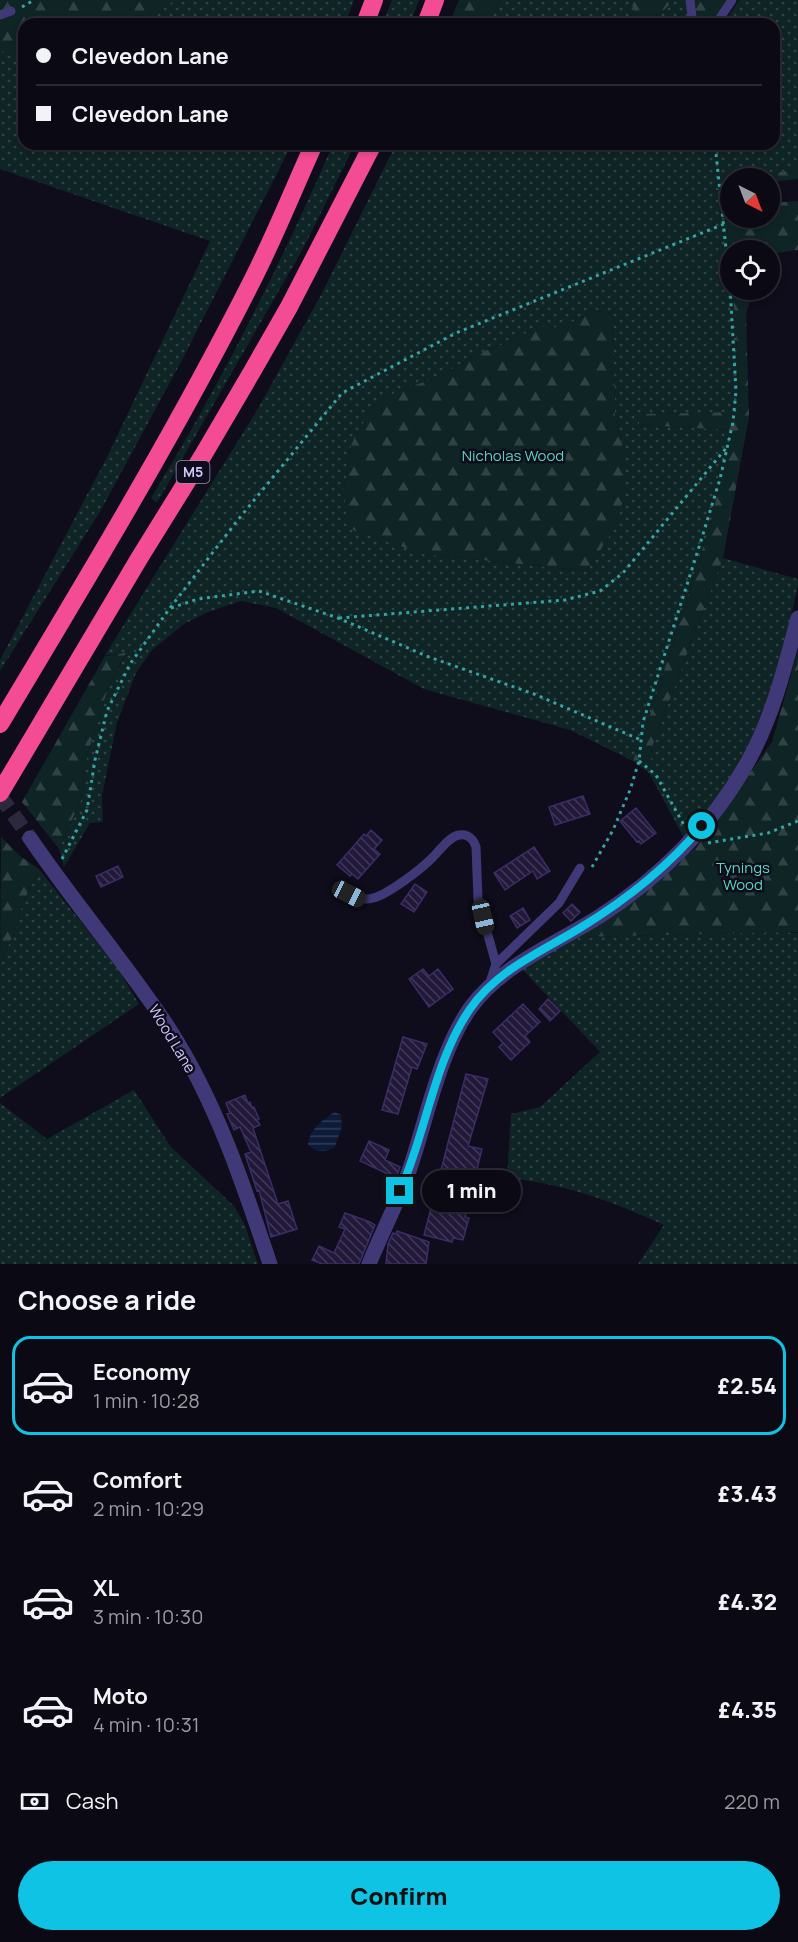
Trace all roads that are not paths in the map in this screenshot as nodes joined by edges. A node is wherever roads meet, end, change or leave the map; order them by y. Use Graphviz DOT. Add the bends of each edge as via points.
graph roads {
  1 [pos="374,0"];
  2 [pos="435,0"];
  3 [pos="690,0"];
  4 [pos="732,0"];
  5 [pos="11,11"];
  6 [pos="0,15"];
  7 [pos="367,18"];
  8 [pos="428,18"];
  9 [pos="692,18"];
  10 [pos="720,18"];
  11 [pos="311,150"];
  12 [pos="370,150"];
  13 [pos="798,618"];
  14 [pos="0,724"];
  15 [pos="0,793"];
  16 [pos="30,838"];
  17 [pos="580,868"];
  18 [pos="338,888"];
  19 [pos="496,964"];
  20 [pos="487,989"];
  21 [pos="270,1264"];
  22 [pos="369,1264"];
  1 -- 7 [label="highway"];
  2 -- 8 [label="highway"];
  3 -- 9 [label="lane"];
  4 -- 10 [label="lane"];
  5 -- 6 [label="lane"];
  11 -- 14 [label="highway, M5" via="217,350"];
  12 -- 15 [label="highway, M5" via="295,297"];
  13 -- 20 [label="street" via="762,733 747,764 690,840 623,901 512,968"];
  16 -- 21 [label="street, Wood Lane" via="176,1041 218,1119"];
  17 -- 19 [label="lane" via="558,903"];
  18 -- 19 [label="lane" via="361,900 374,898 420,868 454,837 466,835 476,848 478,899"];
  19 -- 20 [label="lane"];
  20 -- 22 [label="street" via="471,1008 446,1055 409,1171"];
}
